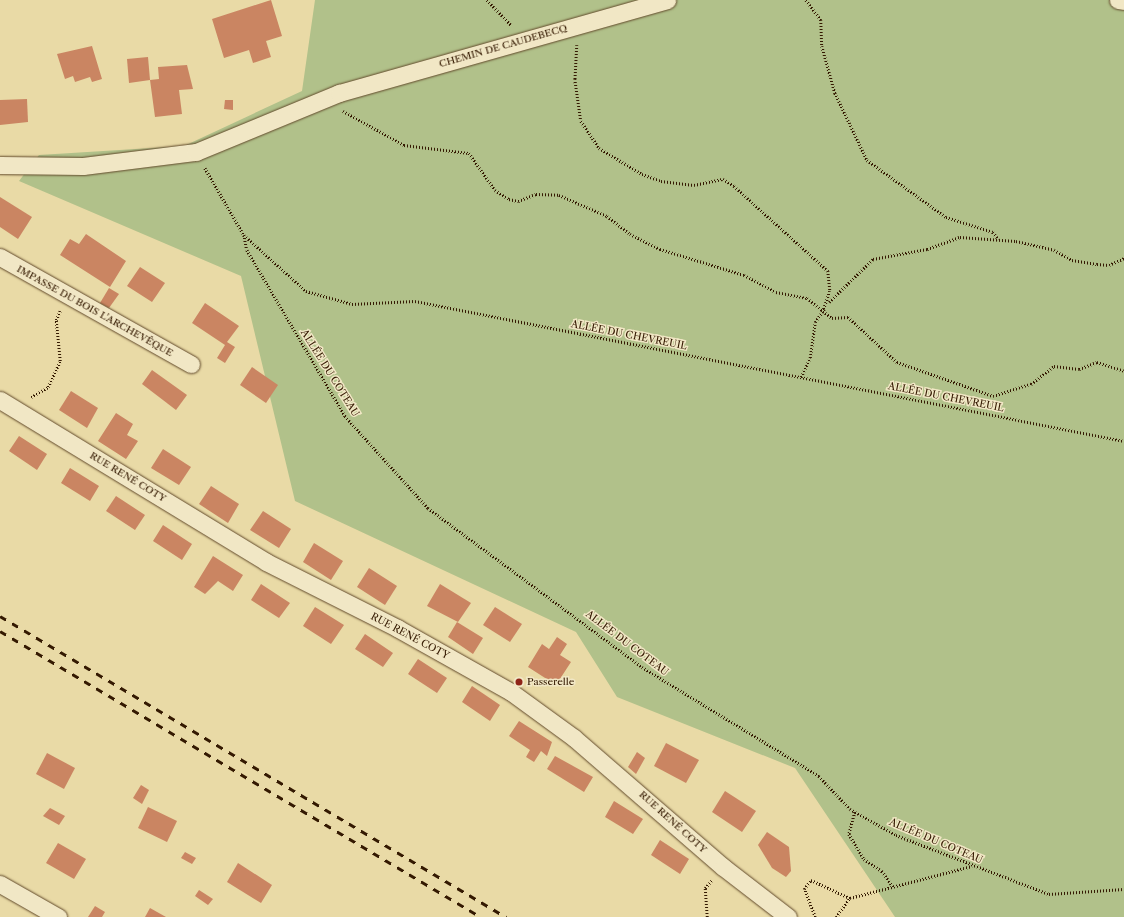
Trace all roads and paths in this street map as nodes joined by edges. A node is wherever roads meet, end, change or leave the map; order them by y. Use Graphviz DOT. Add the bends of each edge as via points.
graph roads {
  1 [pos="487,0"];
  2 [pos="667,0"];
  3 [pos="806,0"];
  4 [pos="1118,0"];
  5 [pos="1124,1"];
  6 [pos="575,26"];
  7 [pos="514,28"];
  8 [pos="339,93"];
  9 [pos="196,152"];
  10 [pos="0,164"];
  11 [pos="244,235"];
  12 [pos="998,240"];
  13 [pos="0,257"];
  14 [pos="1124,258"];
  15 [pos="823,311"];
  16 [pos="56,320"];
  17 [pos="191,364"];
  18 [pos="1124,371"];
  19 [pos="801,377"];
  20 [pos="0,400"];
  21 [pos="21,412"];
  22 [pos="1124,440"];
  23 [pos="855,811"];
  24 [pos="972,866"];
  25 [pos="0,884"];
  26 [pos="894,887"];
  27 [pos="705,888"];
  28 [pos="1124,889"];
  29 [pos="850,898"];
  30 [pos="58,917"];
  31 [pos="707,917"];
  32 [pos="788,917"];
  33 [pos="815,917"];
  34 [pos="836,917"];
  1 -- 7 [label="path"];
  2 -- 6 [label="street, CHEMIN DE CAUDEBECQ"];
  3 -- 12 [label="path" via="821,20 822,46 835,93 867,160 946,217 993,232"];
  4 -- 5 [label="street"];
  6 -- 8 [label="street, CHEMIN DE CAUDEBECQ"];
  6 -- 15 [label="path" via="575,79 581,121 599,148 642,174 661,181 694,185 723,179 734,186 828,271 830,291"];
  8 -- 9 [label="street, CHEMIN DE CAUDEBECQ"];
  8 -- 15 [label="path" via="344,113 404,145 469,153 496,190 509,200 518,201 536,194 559,195 607,216 630,234 660,249 744,275 776,292 807,298"];
  9 -- 10 [label="street, CHEMIN DE CAUDEBECQ" via="83,166"];
  9 -- 11 [label="path, ALLÉE DU CHEVREUIL"];
  11 -- 19 [label="path, ALLÉE DU CHEVREUIL" via="306,290 352,304 414,301"];
  11 -- 23 [label="path, ALLÉE DU COTEAU" via="247,250 345,416 428,508 642,667 819,776"];
  12 -- 14 [label="path" via="1016,241 1091,263 1109,265"];
  12 -- 15 [label="path" via="960,237 927,249 873,259 843,286"];
  13 -- 17 [label="street, IMPASSE DU BOIS L'ARCHEVÊQUE"];
  15 -- 18 [label="path" via="832,318 848,317 897,362 993,396 1031,384 1054,366 1079,369 1097,362"];
  15 -- 19 [label="path" via="815,322 810,358"];
  16 -- 21 [label="path" via="60,361 48,387 32,396"];
  19 -- 22 [label="path, ALLÉE DU CHEVREUIL"];
  20 -- 21 [label="street, RUE RENÉ COTY"];
  21 -- 32 [label="street, RUE RENÉ COTY" via="266,562 511,692 627,781 723,867"];
  23 -- 24 [label="path, ALLÉE DU COTEAU" via="896,835"];
  23 -- 26 [label="path" via="849,834 864,858 882,871"];
  24 -- 26 [label="path"];
  24 -- 28 [label="path, ALLÉE DU COTEAU" via="1049,894"];
  25 -- 30 [label="street"];
  26 -- 29 [label="path"];
  27 -- 31 [label="path"];
  29 -- 33 [label="path" via="811,880 804,889"];
  29 -- 34 [label="path"];
}
